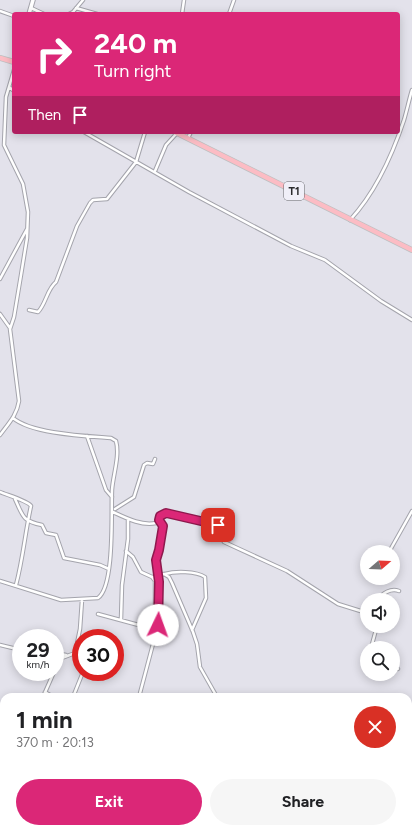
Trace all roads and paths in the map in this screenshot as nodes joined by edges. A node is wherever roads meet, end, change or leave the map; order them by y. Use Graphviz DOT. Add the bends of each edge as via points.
graph roads {
  1 [pos="83,0"];
  2 [pos="184,0"];
  3 [pos="234,0"];
  4 [pos="32,1"];
  5 [pos="31,8"];
  6 [pos="76,8"];
  7 [pos="0,11"];
  8 [pos="30,12"];
  9 [pos="40,12"];
  10 [pos="71,12"];
  11 [pos="90,12"];
  12 [pos="182,12"];
  13 [pos="230,12"];
  14 [pos="12,15"];
  15 [pos="0,58"];
  16 [pos="12,61"];
  17 [pos="12,77"];
  18 [pos="9,87"];
  19 [pos="12,89"];
  20 [pos="412,90"];
  21 [pos="400,129"];
  22 [pos="87,134"];
  23 [pos="144,134"];
  24 [pos="175,134"];
  25 [pos="178,134"];
  26 [pos="190,134"];
  27 [pos="398,134"];
  28 [pos="188,138"];
  29 [pos="4,144"];
  30 [pos="0,146"];
  31 [pos="136,162"];
  32 [pos="155,171"];
  33 [pos="350,220"];
  34 [pos="27,228"];
  35 [pos="412,250"];
  36 [pos="0,279"];
  37 [pos="29,310"];
  38 [pos="0,314"];
  39 [pos="412,320"];
  40 [pos="10,329"];
  41 [pos="13,418"];
  42 [pos="0,435"];
  43 [pos="86,436"];
  44 [pos="155,459"];
  45 [pos="0,492"];
  46 [pos="112,497"];
  47 [pos="15,499"];
  48 [pos="112,506"];
  49 [pos="115,509"];
  50 [pos="412,511"];
  51 [pos="113,512"];
  52 [pos="121,516"];
  53 [pos="128,519"];
  54 [pos="159,520"];
  55 [pos="27,521"];
  56 [pos="393,545"];
  57 [pos="126,551"];
  58 [pos="109,569"];
  59 [pos="164,574"];
  60 [pos="158,575"];
  61 [pos="152,577"];
  62 [pos="0,581"];
  63 [pos="16,585"];
  64 [pos="399,591"];
  65 [pos="385,593"];
  66 [pos="82,600"];
  67 [pos="360,611"];
  68 [pos="98,614"];
  69 [pos="121,619"];
  70 [pos="158,623"];
  71 [pos="80,629"];
  72 [pos="157,630"];
  73 [pos="192,630"];
  74 [pos="0,645"];
  75 [pos="12,648"];
  76 [pos="72,654"];
  77 [pos="64,655"];
  78 [pos="67,656"];
  79 [pos="64,657"];
  80 [pos="50,681"];
  81 [pos="79,681"];
  82 [pos="45,692"];
  83 [pos="75,693"];
  84 [pos="140,693"];
  85 [pos="215,693"];
  1 -- 6 [label="street"];
  2 -- 12 [label="street"];
  3 -- 13 [label="street"];
  4 -- 5 [label="street"];
  5 -- 8 [label="street"];
  5 -- 9 [label="street"];
  6 -- 10 [label="street"];
  6 -- 11 [label="street"];
  7 -- 14 [label="street"];
  15 -- 16 [label="highway"];
  17 -- 18 [label="street"];
  18 -- 19 [label="street"];
  18 -- 29 [label="street" via="5,104"];
  20 -- 21 [label="street"];
  22 -- 31 [label="street"];
  23 -- 31 [label="street"];
  24 -- 32 [label="street" via="166,145"];
  25 -- 28 [label="highway, T1"];
  26 -- 28 [label="street"];
  27 -- 33 [label="street" via="370,197"];
  28 -- 33 [label="highway, T1"];
  29 -- 30 [label="street"];
  29 -- 34 [label="street" via="23,184 27,202"];
  31 -- 32 [label="street"];
  31 -- 37 [label="street" via="107,199 91,201 77,226 56,282 42,308 38,312"];
  32 -- 39 [label="street" via="291,246 325,260"];
  33 -- 35 [label="highway, T1"];
  34 -- 36 [label="street"];
  34 -- 40 [label="street" via="18,298"];
  38 -- 40 [label="street"];
  40 -- 41 [label="street" via="19,401"];
  41 -- 42 [label="street"];
  41 -- 43 [label="street" via="38,430"];
  43 -- 46 [label="street" via="106,490"];
  43 -- 46 [label="street" via="111,438 116,441"];
  44 -- 49 [label="street" via="153,464 144,465 134,497"];
  45 -- 47 [label="street"];
  46 -- 48 [label="street"];
  47 -- 55 [label="street"];
  47 -- 55 [label="street" via="31,505"];
  48 -- 49 [label="street"];
  48 -- 51 [label="street"];
  49 -- 52 [label="street"];
  50 -- 56 [label="street"];
  51 -- 52 [label="street"];
  51 -- 58 [label="street"];
  52 -- 53 [label="street"];
  53 -- 54 [label="street" via="146,524"];
  53 -- 57 [label="street"];
  54 -- 60 [label="street" via="163,526 156,560"];
  54 -- 67 [label="street" via="161,514 166,513 218,525 222,530 224,542 287,571 338,604"];
  55 -- 58 [label="street" via="42,525 46,533 56,535 64,558"];
  55 -- 63 [label="street" via="25,548"];
  57 -- 61 [label="street" via="133,557 141,572"];
  57 -- 69 [label="street"];
  58 -- 66 [label="street" via="100,597"];
  59 -- 60 [label="street"];
  59 -- 73 [label="street" via="169,577"];
  59 -- 73 [label="street" via="184,573 205,577 206,598"];
  60 -- 61 [label="street"];
  60 -- 70 [label="street"];
  61 -- 70 [label="street" via="155,581 155,612"];
  62 -- 63 [label="street"];
  63 -- 66 [label="street" via="61,600"];
  64 -- 65 [label="street"];
  66 -- 71 [label="street"];
  68 -- 69 [label="street"];
  69 -- 72 [label="street"];
  70 -- 72 [label="street"];
  72 -- 84 [label="street"];
  73 -- 85 [label="street" via="200,667"];
  74 -- 75 [label="street"];
  76 -- 78 [label="street"];
  77 -- 78 [label="street"];
  78 -- 79 [label="street"];
  80 -- 82 [label="street"];
  81 -- 83 [label="street"];
}
